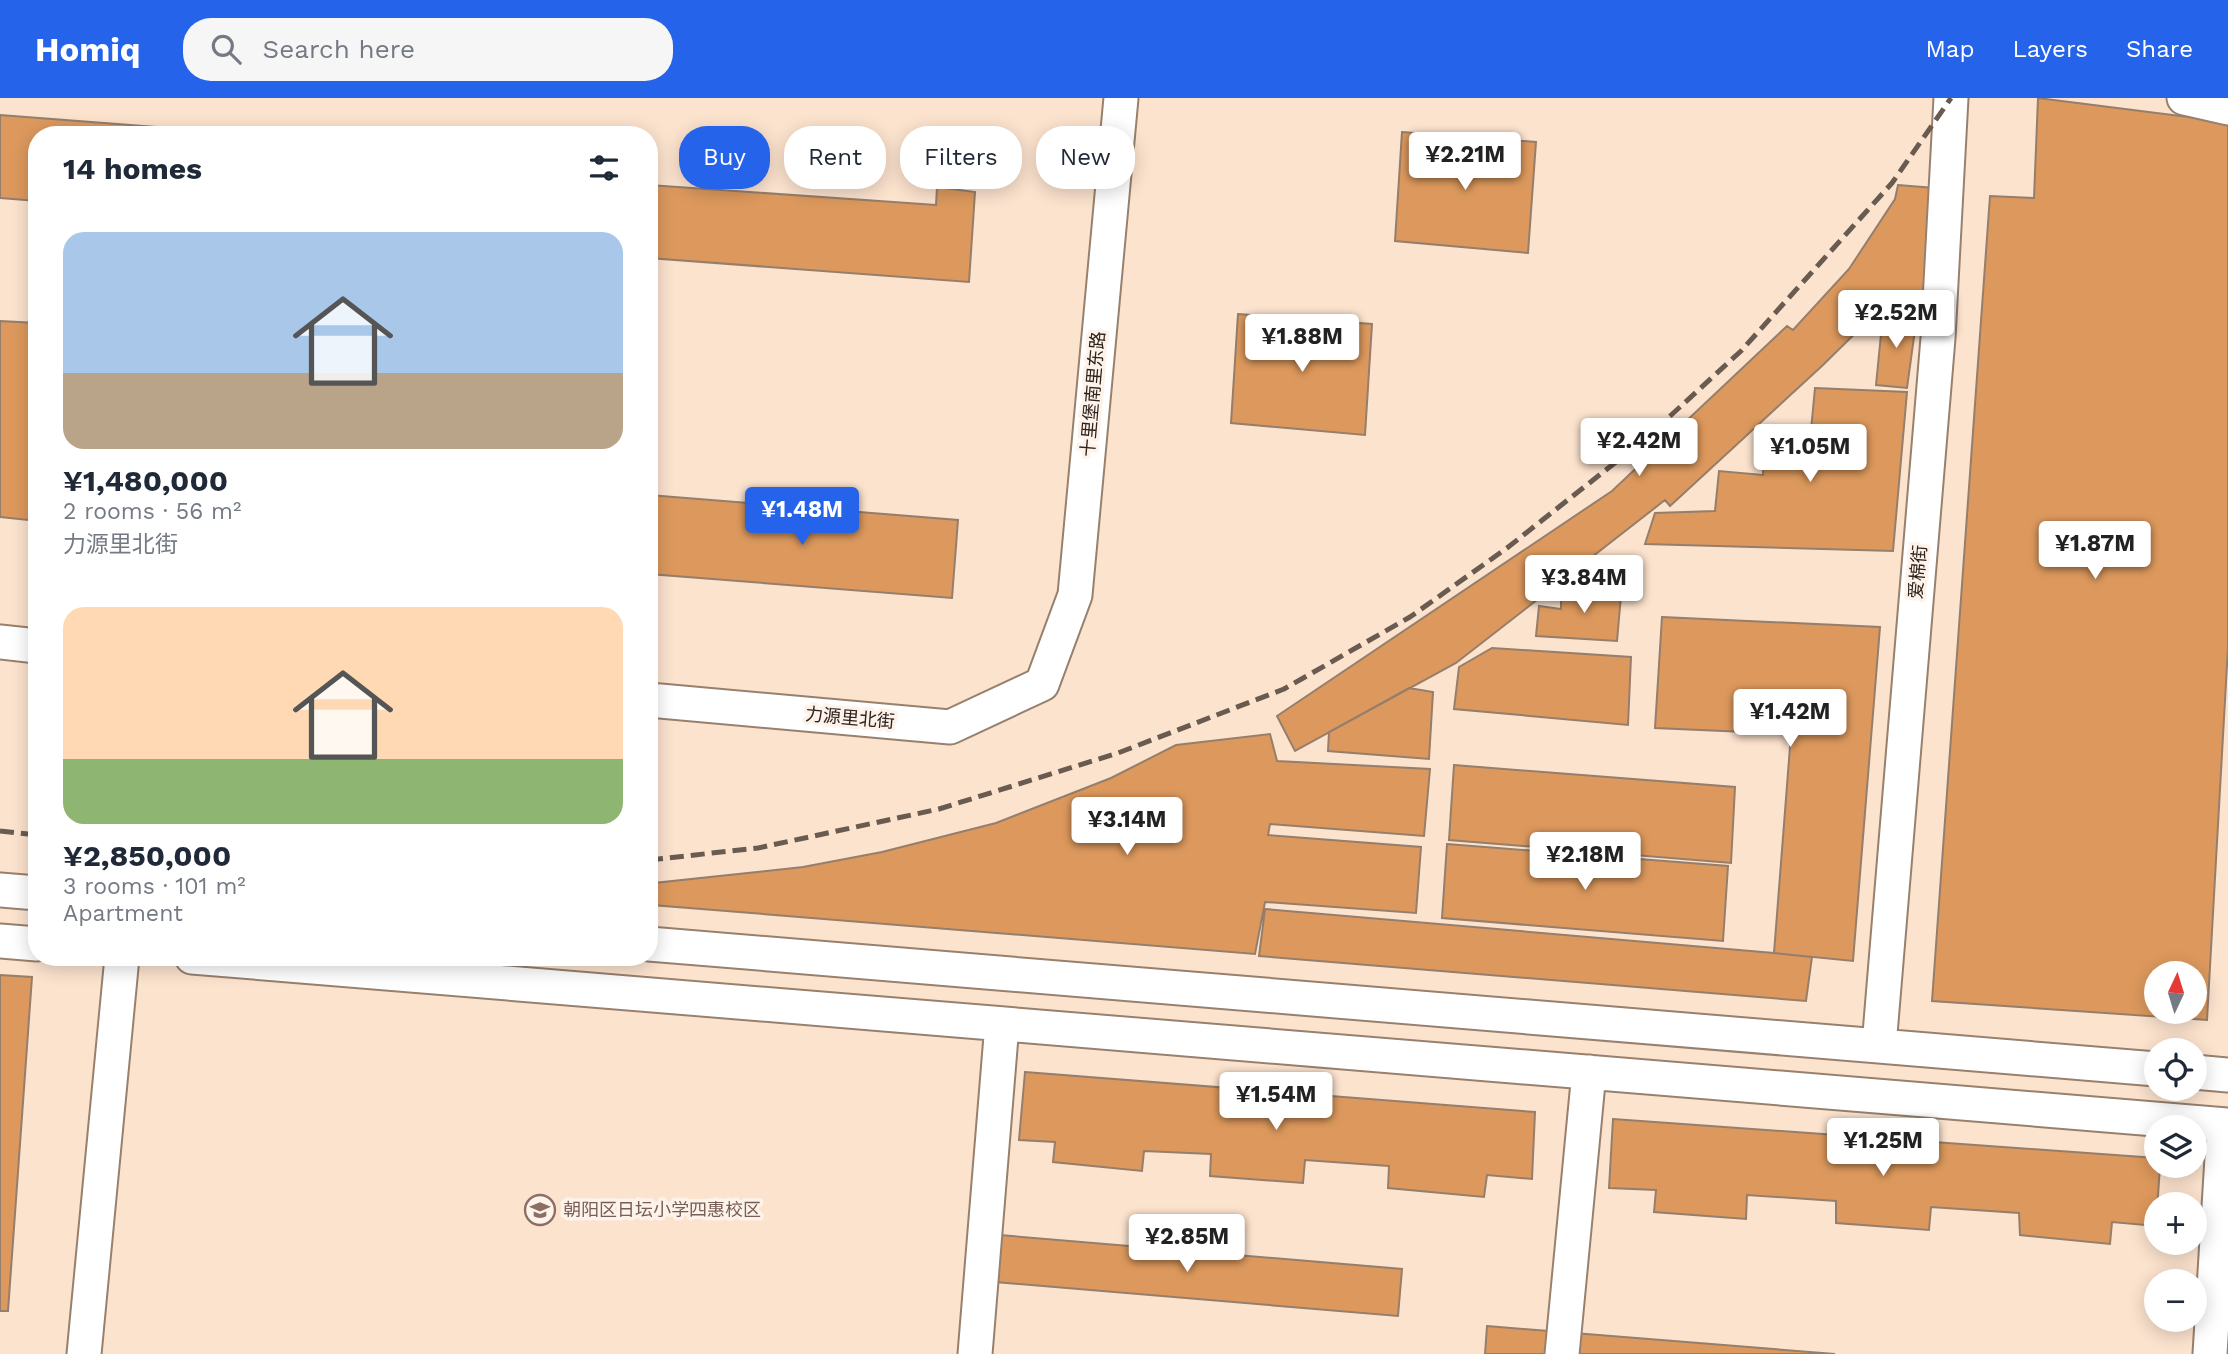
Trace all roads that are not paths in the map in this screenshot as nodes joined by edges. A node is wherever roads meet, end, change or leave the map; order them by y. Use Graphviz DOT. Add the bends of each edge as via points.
graph roads {
  1 [pos="1121,98"];
  2 [pos="1951,98"];
  3 [pos="2184,98"];
  4 [pos="2228,108"];
  5 [pos="0,642"];
  6 [pos="28,645"];
  7 [pos="1042,684"];
  8 [pos="658,701"];
  9 [pos="0,890"];
  10 [pos="28,892"];
  11 [pos="0,941"];
  12 [pos="28,943"];
  13 [pos="658,945"];
  14 [pos="121,966"];
  15 [pos="301,966"];
  16 [pos="1002,1024"];
  17 [pos="1879,1046"];
  18 [pos="2144,1068"];
  19 [pos="1589,1072"];
  20 [pos="2207,1073"];
  21 [pos="2228,1075"];
  22 [pos="2226,1125"];
  23 [pos="84,1354"];
  24 [pos="975,1354"];
  25 [pos="1562,1354"];
  26 [pos="2210,1354"];
  1 -- 7 [label="street, 十里堡南里东路" via="1075,595"];
  2 -- 17 [label="street, 爱棉街" via="1938,338"];
  3 -- 4 [label="street"];
  5 -- 6 [label="street"];
  7 -- 8 [label="street, 力源里北街" via="950,727"];
  9 -- 10 [label="street"];
  11 -- 12 [label="street"];
  13 -- 17 [label="street"];
  14 -- 23 [label="street"];
  15 -- 16 [label="street"];
  16 -- 19 [label="street"];
  16 -- 24 [label="street"];
  17 -- 18 [label="street"];
  19 -- 22 [label="street"];
  19 -- 25 [label="street"];
  20 -- 21 [label="street"];
  22 -- 26 [label="street"];
}
